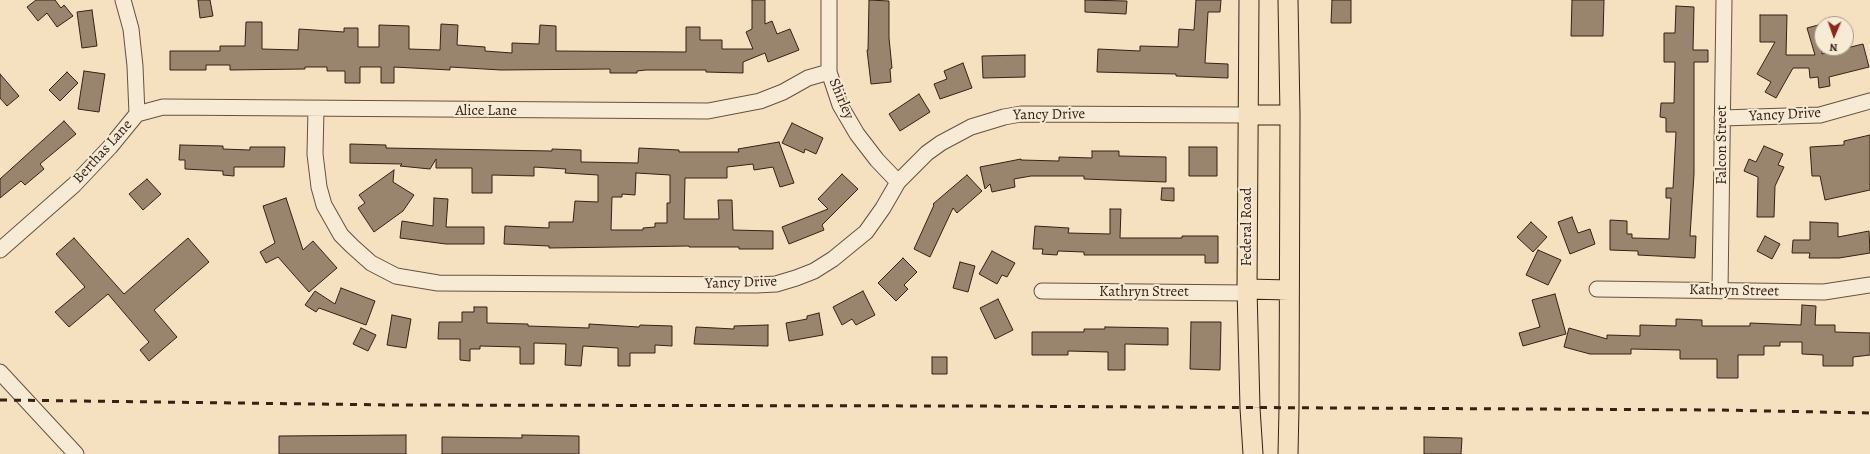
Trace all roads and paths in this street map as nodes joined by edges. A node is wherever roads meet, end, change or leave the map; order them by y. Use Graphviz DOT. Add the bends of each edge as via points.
graph roads {
  1 [pos="123,0"];
  2 [pos="829,0"];
  3 [pos="1249,0"];
  4 [pos="1288,0"];
  5 [pos="1724,0"];
  6 [pos="829,72"];
  7 [pos="1870,101"];
  8 [pos="316,109"];
  9 [pos="136,114"];
  10 [pos="1248,115"];
  11 [pos="1290,115"];
  12 [pos="1722,118"];
  13 [pos="898,182"];
  14 [pos="0,250"];
  15 [pos="1870,285"];
  16 [pos="1597,289"];
  17 [pos="1289,290"];
  18 [pos="1720,290"];
  19 [pos="1042,291"];
  20 [pos="1247,291"];
  21 [pos="0,372"];
  22 [pos="76,454"];
  23 [pos="1253,454"];
  24 [pos="1288,454"];
  1 -- 9 [label="street, Berthas Lane" via="131,29"];
  2 -- 6 [label="street, Shirley"];
  3 -- 10 [label="main road, Federal Road"];
  4 -- 11 [label="main road"];
  5 -- 12 [label="street, Falcon Street"];
  6 -- 8 [label="street, Alice Lane" via="808,78 760,101 708,111"];
  6 -- 13 [label="street, Shirley" via="840,104 857,134"];
  7 -- 12 [label="street, Yancy Drive" via="1820,115"];
  8 -- 9 [label="street, Alice Lane" via="163,107"];
  8 -- 13 [label="street, Yancy Drive" via="315,154 318,186 324,205 341,235 371,263 396,276 438,283 776,284 814,271 866,232"];
  9 -- 14 [label="street, Berthas Lane" via="74,185"];
  10 -- 11 [label="main road"];
  10 -- 13 [label="street, Yancy Drive" via="1021,114 1004,117 971,127 941,143"];
  10 -- 20 [label="main road, Federal Road"];
  11 -- 17 [label="main road"];
  12 -- 18 [label="street, Falcon Street"];
  15 -- 18 [label="street, Kathryn Street" via="1824,292"];
  16 -- 18 [label="street, Kathryn Street"];
  17 -- 20 [label="main road"];
  17 -- 24 [label="main road"];
  19 -- 20 [label="street, Kathryn Street"];
  20 -- 23 [label="main road, Federal Road"];
  21 -- 22 [label="street"];
}
